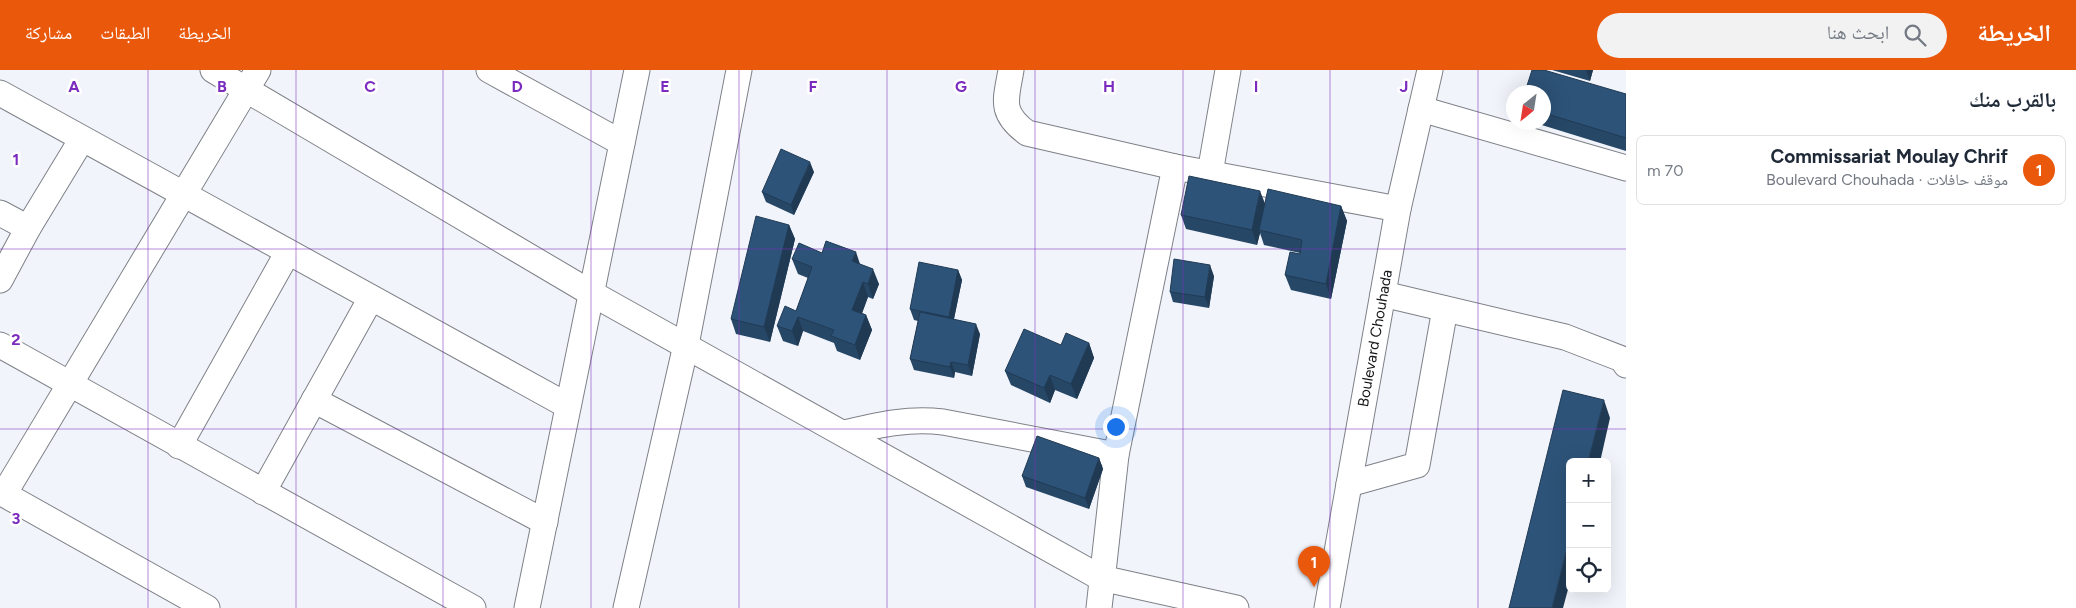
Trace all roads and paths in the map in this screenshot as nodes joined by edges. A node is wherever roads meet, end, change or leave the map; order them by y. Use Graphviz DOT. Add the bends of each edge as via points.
graph roads {
  1 [pos="213,70"];
  2 [pos="488,70"];
  3 [pos="637,70"];
  4 [pos="739,70"];
  5 [pos="1011,70"];
  6 [pos="1228,70"];
  7 [pos="1423,72"];
  8 [pos="253,80"];
  9 [pos="0,93"];
  10 [pos="1421,109"];
  11 [pos="82,139"];
  12 [pos="622,143"];
  13 [pos="1175,167"];
  14 [pos="1626,168"];
  15 [pos="1210,173"];
  16 [pos="183,195"];
  17 [pos="1398,209"];
  18 [pos="0,214"];
  19 [pos="28,228"];
  20 [pos="288,252"];
  21 [pos="0,280"];
  22 [pos="591,293"];
  23 [pos="1383,294"];
  24 [pos="371,298"];
  25 [pos="1446,309"];
  26 [pos="0,345"];
  27 [pos="686,346"];
  28 [pos="1626,365"];
  29 [pos="69,386"];
  30 [pos="314,400"];
  31 [pos="568,406"];
  32 [pos="844,433"];
  33 [pos="179,446"];
  34 [pos="1116,455"];
  35 [pos="1349,484"];
  36 [pos="263,492"];
  37 [pos="2,493"];
  38 [pos="545,522"];
  39 [pos="1101,578"];
  40 [pos="207,608"];
  41 [pos="473,608"];
  42 [pos="527,608"];
  43 [pos="626,608"];
  44 [pos="1099,608"];
  45 [pos="1236,608"];
  46 [pos="1326,608"];
  1 -- 8 [label="street"];
  2 -- 12 [label="street"];
  3 -- 12 [label="street"];
  4 -- 27 [label="street"];
  5 -- 13 [label="street" via="1005,103 1015,124 1027,133"];
  6 -- 15 [label="street"];
  7 -- 10 [label="street, Boulevard Chouhada"];
  8 -- 16 [label="street"];
  8 -- 22 [label="street"];
  9 -- 11 [label="street"];
  10 -- 14 [label="street"];
  10 -- 17 [label="street, Boulevard Chouhada"];
  11 -- 16 [label="street"];
  11 -- 19 [label="street"];
  12 -- 22 [label="street"];
  13 -- 15 [label="street"];
  13 -- 34 [label="street"];
  15 -- 17 [label="street"];
  16 -- 20 [label="street"];
  16 -- 29 [label="street"];
  17 -- 23 [label="street, Boulevard Chouhada"];
  18 -- 19 [label="street"];
  19 -- 21 [label="street"];
  20 -- 24 [label="street"];
  20 -- 33 [label="street"];
  22 -- 27 [label="street"];
  22 -- 31 [label="street"];
  23 -- 25 [label="street"];
  23 -- 35 [label="street, Boulevard Chouhada"];
  24 -- 30 [label="street"];
  24 -- 31 [label="street"];
  25 -- 28 [label="street" via="1565,337 1622,359"];
  25 -- 35 [label="street" via="1417,465"];
  26 -- 29 [label="street"];
  27 -- 32 [label="street"];
  27 -- 43 [label="street"];
  29 -- 33 [label="street"];
  29 -- 37 [label="street"];
  30 -- 36 [label="street"];
  30 -- 38 [label="street"];
  31 -- 38 [label="street"];
  32 -- 34 [label="street" via="899,420 918,419"];
  32 -- 39 [label="street"];
  33 -- 36 [label="street"];
  34 -- 39 [label="street"];
  35 -- 46 [label="street, Boulevard Chouhada"];
  36 -- 41 [label="street"];
  37 -- 40 [label="street"];
  38 -- 42 [label="street"];
  39 -- 44 [label="street"];
  39 -- 45 [label="street"];
}
